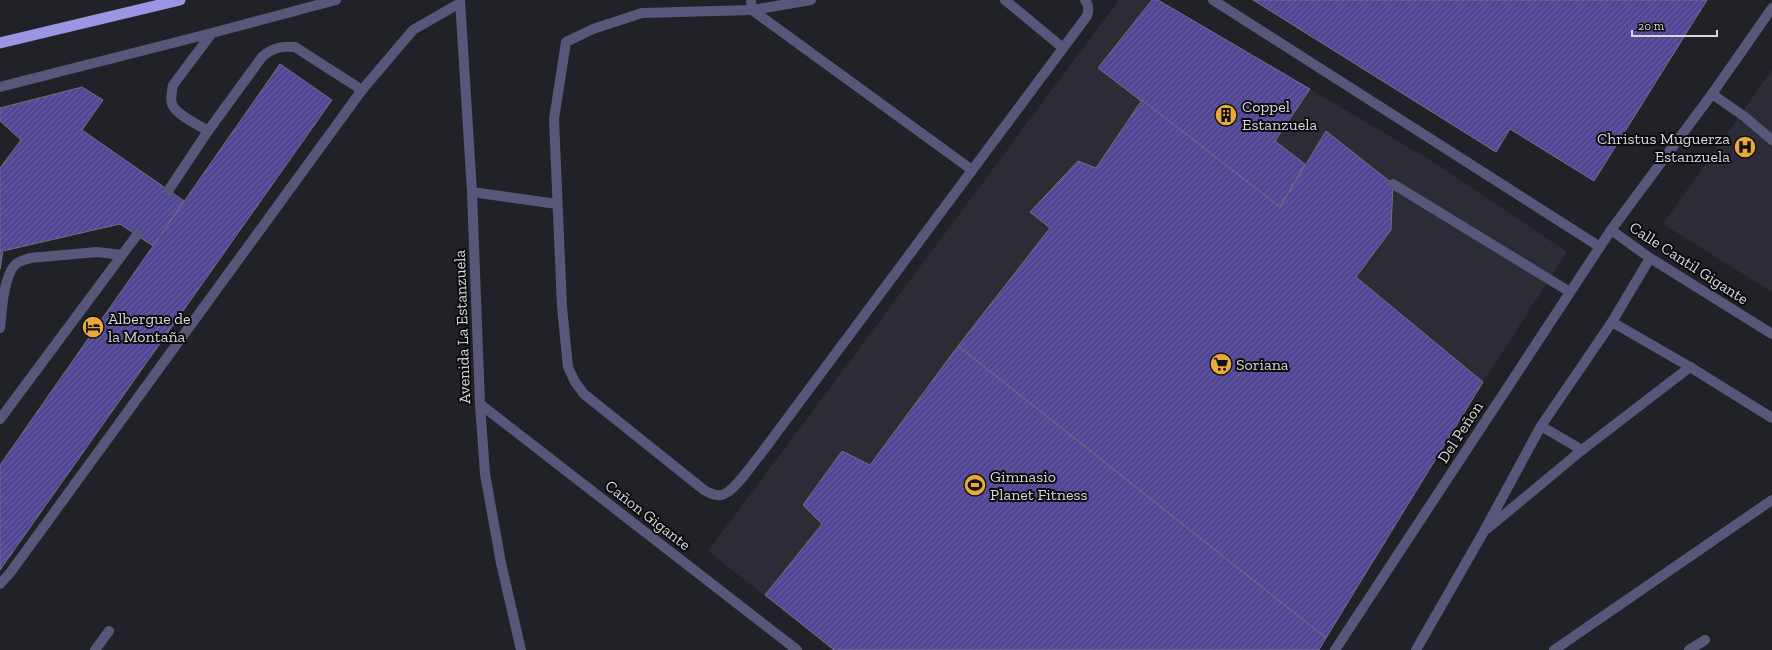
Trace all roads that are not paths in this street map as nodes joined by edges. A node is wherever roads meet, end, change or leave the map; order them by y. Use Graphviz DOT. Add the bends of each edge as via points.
graph roads {
  1 [pos="180,0"];
  2 [pos="336,0"];
  3 [pos="811,0"];
  4 [pos="1005,0"];
  5 [pos="1085,0"];
  6 [pos="1213,0"];
  7 [pos="460,2"];
  8 [pos="752,5"];
  9 [pos="1772,8"];
  10 [pos="212,33"];
  11 [pos="0,43"];
  12 [pos="1063,48"];
  13 [pos="0,87"];
  14 [pos="362,90"];
  15 [pos="1712,94"];
  16 [pos="208,131"];
  17 [pos="1772,140"];
  18 [pos="972,170"];
  19 [pos="1394,184"];
  20 [pos="168,190"];
  21 [pos="472,192"];
  22 [pos="557,204"];
  23 [pos="1611,230"];
  24 [pos="137,235"];
  25 [pos="1600,247"];
  26 [pos="122,254"];
  27 [pos="1650,258"];
  28 [pos="1570,292"];
  29 [pos="1612,322"];
  30 [pos="0,328"];
  31 [pos="1772,334"];
  32 [pos="1690,367"];
  33 [pos="480,404"];
  34 [pos="1772,418"];
  35 [pos="0,419"];
  36 [pos="1541,426"];
  37 [pos="1582,450"];
  38 [pos="1772,500"];
  39 [pos="1483,533"];
  40 [pos="0,584"];
  41 [pos="109,632"];
  42 [pos="1705,640"];
  43 [pos="95,650"];
  44 [pos="521,650"];
  45 [pos="797,650"];
  46 [pos="1335,650"];
  47 [pos="1416,650"];
  48 [pos="1554,650"];
  49 [pos="1689,650"];
  1 -- 11 [label="highway"];
  2 -- 10 [label="street"];
  3 -- 8 [label="street"];
  4 -- 12 [label="street"];
  5 -- 12 [label="street" via="1089,10 1087,16"];
  6 -- 25 [label="street"];
  7 -- 14 [label="street" via="413,30"];
  7 -- 21 [label="street, Avenida La Estanzuela"];
  8 -- 18 [label="street"];
  8 -- 22 [label="street" via="642,13 592,29 566,42 554,119"];
  9 -- 15 [label="street, Del Peñon"];
  10 -- 13 [label="street"];
  10 -- 16 [label="street" via="173,85 171,95 175,109"];
  12 -- 18 [label="street"];
  14 -- 16 [label="street" via="295,47 271,49 262,57"];
  14 -- 40 [label="street" via="15,567"];
  15 -- 17 [label="street"];
  15 -- 23 [label="street, Del Peñon"];
  16 -- 20 [label="street"];
  18 -- 22 [label="street" via="760,455 731,491 723,496 704,490 584,394 575,382 568,367"];
  19 -- 28 [label="street"];
  21 -- 22 [label="street"];
  21 -- 33 [label="street, Avenida La Estanzuela"];
  23 -- 25 [label="street, Del Peñon"];
  23 -- 27 [label="street, Calle Cantil Gigante"];
  24 -- 26 [label="street"];
  25 -- 28 [label="street, Del Peñon"];
  26 -- 30 [label="street" via="97,252 30,258 14,265 4,293"];
  26 -- 35 [label="street"];
  27 -- 29 [label="street"];
  27 -- 31 [label="street, Calle Cantil Gigante"];
  28 -- 46 [label="street, Del Peñon"];
  29 -- 32 [label="street"];
  29 -- 36 [label="street"];
  32 -- 34 [label="street"];
  32 -- 37 [label="street"];
  33 -- 44 [label="street, Avenida La Estanzuela" via="485,474 501,563"];
  33 -- 45 [label="street, Cañon Gigante"];
  36 -- 37 [label="street"];
  36 -- 39 [label="street"];
  37 -- 39 [label="street"];
  38 -- 48 [label="street"];
  39 -- 47 [label="street"];
  41 -- 43 [label="street"];
  42 -- 49 [label="street"];
}
